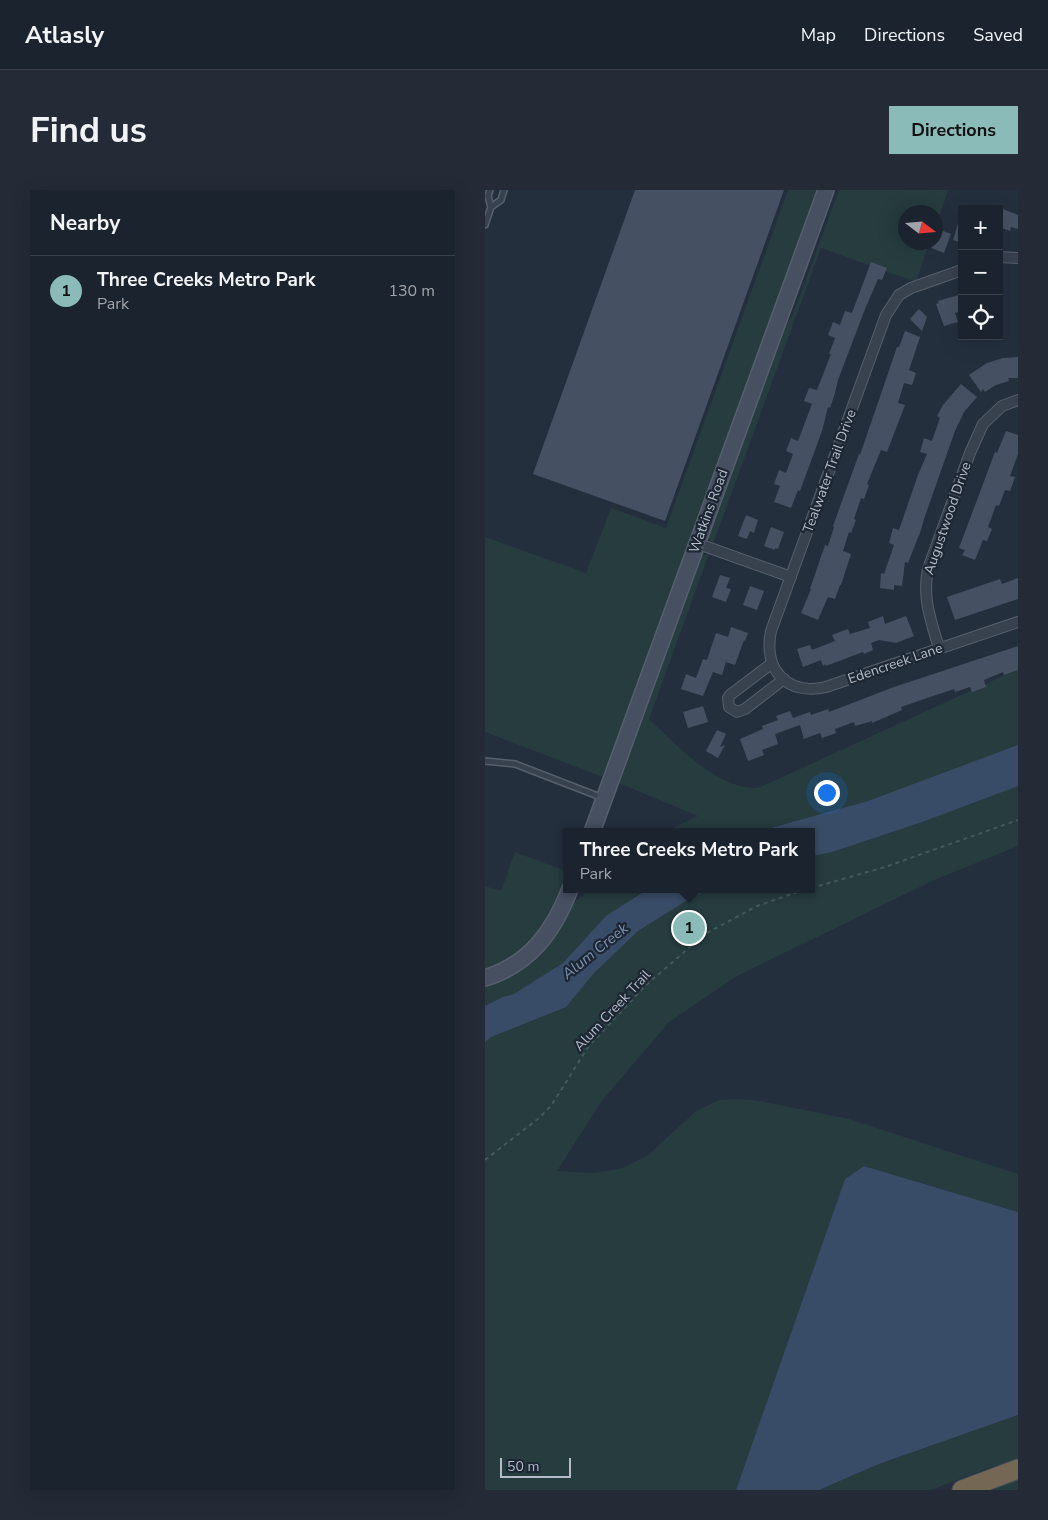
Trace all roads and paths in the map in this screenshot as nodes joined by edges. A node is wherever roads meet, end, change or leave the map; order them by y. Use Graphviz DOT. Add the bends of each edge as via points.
graph roads {
  1 [pos="490,190"];
  2 [pos="504,190"];
  3 [pos="826,190"];
  4 [pos="491,207"];
  5 [pos="485,225"];
  6 [pos="1003,257"];
  7 [pos="1018,258"];
  8 [pos="958,271"];
  9 [pos="1014,401"];
  10 [pos="696,543"];
  11 [pos="791,577"];
  12 [pos="1018,622"];
  13 [pos="939,648"];
  14 [pos="773,667"];
  15 [pos="784,679"];
  16 [pos="485,760"];
  17 [pos="604,798"];
  18 [pos="1018,820"];
  19 [pos="593,828"];
  20 [pos="815,887"];
  21 [pos="569,893"];
  22 [pos="794,893"];
  23 [pos="485,978"];
  24 [pos="485,1160"];
  25 [pos="1018,1469"];
  26 [pos="962,1490"];
  1 -- 4 [label="lane"];
  2 -- 4 [label="lane" via="501,200"];
  3 -- 10 [label="street, Watkins Road"];
  4 -- 5 [label="lane"];
  6 -- 7 [label="street"];
  8 -- 11 [label="street, Tealwater Trail Drive" via="899,295 886,315"];
  9 -- 13 [label="street, Augustwood Drive" via="994,412 983,424 928,569 925,582 927,608"];
  10 -- 11 [label="street"];
  10 -- 17 [label="street, Watkins Road"];
  11 -- 14 [label="street, Tealwater Trail Drive" via="768,643"];
  12 -- 13 [label="street, Edencreek Lane"];
  13 -- 15 [label="street, Edencreek Lane" via="814,690"];
  14 -- 15 [label="street, Edencreek Lane"];
  14 -- 15 [label="street" via="730,695 729,707 737,712 745,709"];
  16 -- 17 [label="lane" via="515,764"];
  17 -- 19 [label="street, Watkins Road"];
  18 -- 20 [label="path" via="885,867"];
  21 -- 23 [label="street" via="552,929 537,946 523,959"];
  22 -- 24 [label="path, Alum Creek Trail" via="757,906 705,934 643,987 589,1047 551,1106"];
  25 -- 26 [label="highway"];
}
